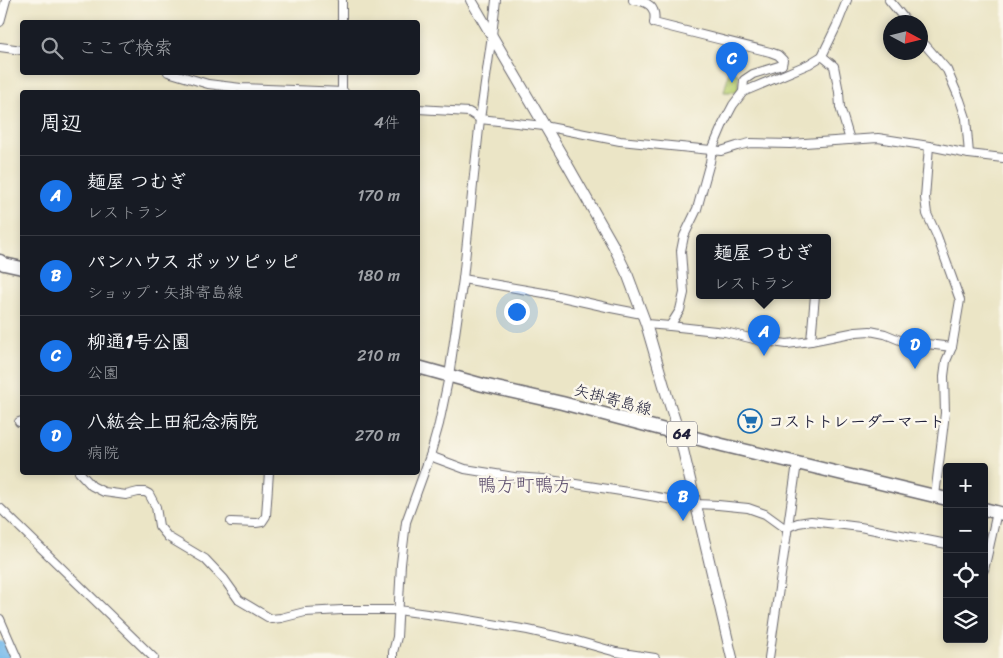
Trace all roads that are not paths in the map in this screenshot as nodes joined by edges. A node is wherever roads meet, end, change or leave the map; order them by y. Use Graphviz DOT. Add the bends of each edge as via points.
graph roads {
  1 [pos="6,0"];
  2 [pos="342,0"];
  3 [pos="471,0"];
  4 [pos="496,0"];
  5 [pos="633,0"];
  6 [pos="847,0"];
  7 [pos="889,0"];
  8 [pos="901,15"];
  9 [pos="342,20"];
  10 [pos="0,22"];
  11 [pos="492,35"];
  12 [pos="0,47"];
  13 [pos="928,48"];
  14 [pos="20,50"];
  15 [pos="822,56"];
  16 [pos="178,75"];
  17 [pos="342,75"];
  18 [pos="292,90"];
  19 [pos="343,90"];
  20 [pos="743,92"];
  21 [pos="420,109"];
  22 [pos="480,119"];
  23 [pos="544,126"];
  24 [pos="850,140"];
  25 [pos="929,146"];
  26 [pos="712,150"];
  27 [pos="968,154"];
  28 [pos="1003,158"];
  29 [pos="0,261"];
  30 [pos="20,268"];
  31 [pos="463,279"];
  32 [pos="815,299"];
  33 [pos="642,314"];
  34 [pos="646,324"];
  35 [pos="670,326"];
  36 [pos="811,341"];
  37 [pos="952,347"];
  38 [pos="420,368"];
  39 [pos="449,376"];
  40 [pos="679,433"];
  41 [pos="430,456"];
  42 [pos="796,463"];
  43 [pos="82,475"];
  44 [pos="269,475"];
  45 [pos="941,498"];
  46 [pos="696,504"];
  47 [pos="0,508"];
  48 [pos="1000,513"];
  49 [pos="231,522"];
  50 [pos="788,527"];
  51 [pos="943,543"];
  52 [pos="988,546"];
  53 [pos="398,610"];
  54 [pos="0,618"];
  55 [pos="17,658"];
  56 [pos="154,658"];
  57 [pos="393,658"];
  58 [pos="655,658"];
  59 [pos="732,658"];
  60 [pos="769,658"];
  1 -- 10 [label="street"];
  2 -- 9 [label="street"];
  3 -- 11 [label="street"];
  4 -- 11 [label="street"];
  5 -- 20 [label="street" via="643,1 652,8 654,23 770,52 783,60 782,64 744,80"];
  6 -- 15 [label="street"];
  7 -- 8 [label="street"];
  11 -- 22 [label="street"];
  11 -- 23 [label="street"];
  12 -- 14 [label="street"];
  13 -- 27 [label="street" via="947,70 960,100 966,118"];
  15 -- 20 [label="street"];
  15 -- 24 [label="street" via="834,66 840,107"];
  16 -- 18 [label="street" via="208,84"];
  17 -- 19 [label="street"];
  20 -- 26 [label="street" via="733,105"];
  21 -- 22 [label="street" via="469,112"];
  22 -- 23 [label="street"];
  22 -- 31 [label="street"];
  23 -- 26 [label="street" via="620,141"];
  23 -- 33 [label="street" via="613,245"];
  24 -- 25 [label="street" via="878,138"];
  24 -- 26 [label="street" via="750,143 721,151"];
  25 -- 27 [label="street"];
  25 -- 37 [label="street" via="927,214 960,300"];
  26 -- 35 [label="street" via="697,209 684,236 681,251 684,293 680,310"];
  27 -- 28 [label="street"];
  29 -- 30 [label="main road"];
  31 -- 33 [label="street"];
  31 -- 39 [label="street"];
  32 -- 36 [label="street"];
  33 -- 34 [label="street"];
  34 -- 35 [label="street"];
  34 -- 40 [label="street"];
  35 -- 36 [label="street" via="787,344"];
  36 -- 37 [label="street" via="870,330 902,340"];
  37 -- 45 [label="street" via="944,376"];
  38 -- 39 [label="main road, 矢掛寄島線 / 64"];
  39 -- 40 [label="main road, 矢掛寄島線 / 64"];
  39 -- 41 [label="street"];
  40 -- 42 [label="main road, 矢掛寄島線 / 64"];
  40 -- 46 [label="street"];
  41 -- 46 [label="street" via="464,469"];
  41 -- 53 [label="street" via="406,522"];
  42 -- 45 [label="main road, 矢掛寄島線 / 64"];
  42 -- 50 [label="street"];
  43 -- 53 [label="street" via="92,486 104,492 149,494 156,507 159,526 168,537 205,559 240,600 271,619 305,612"];
  44 -- 49 [label="street" via="266,516 262,522"];
  46 -- 50 [label="street" via="748,508"];
  46 -- 59 [label="street"];
  47 -- 56 [label="street"];
  48 -- 52 [label="street"];
  50 -- 51 [label="street" via="811,521"];
  50 -- 60 [label="street"];
  53 -- 57 [label="street"];
  53 -- 58 [label="street" via="528,630 616,652"];
  54 -- 55 [label="street"];
}
